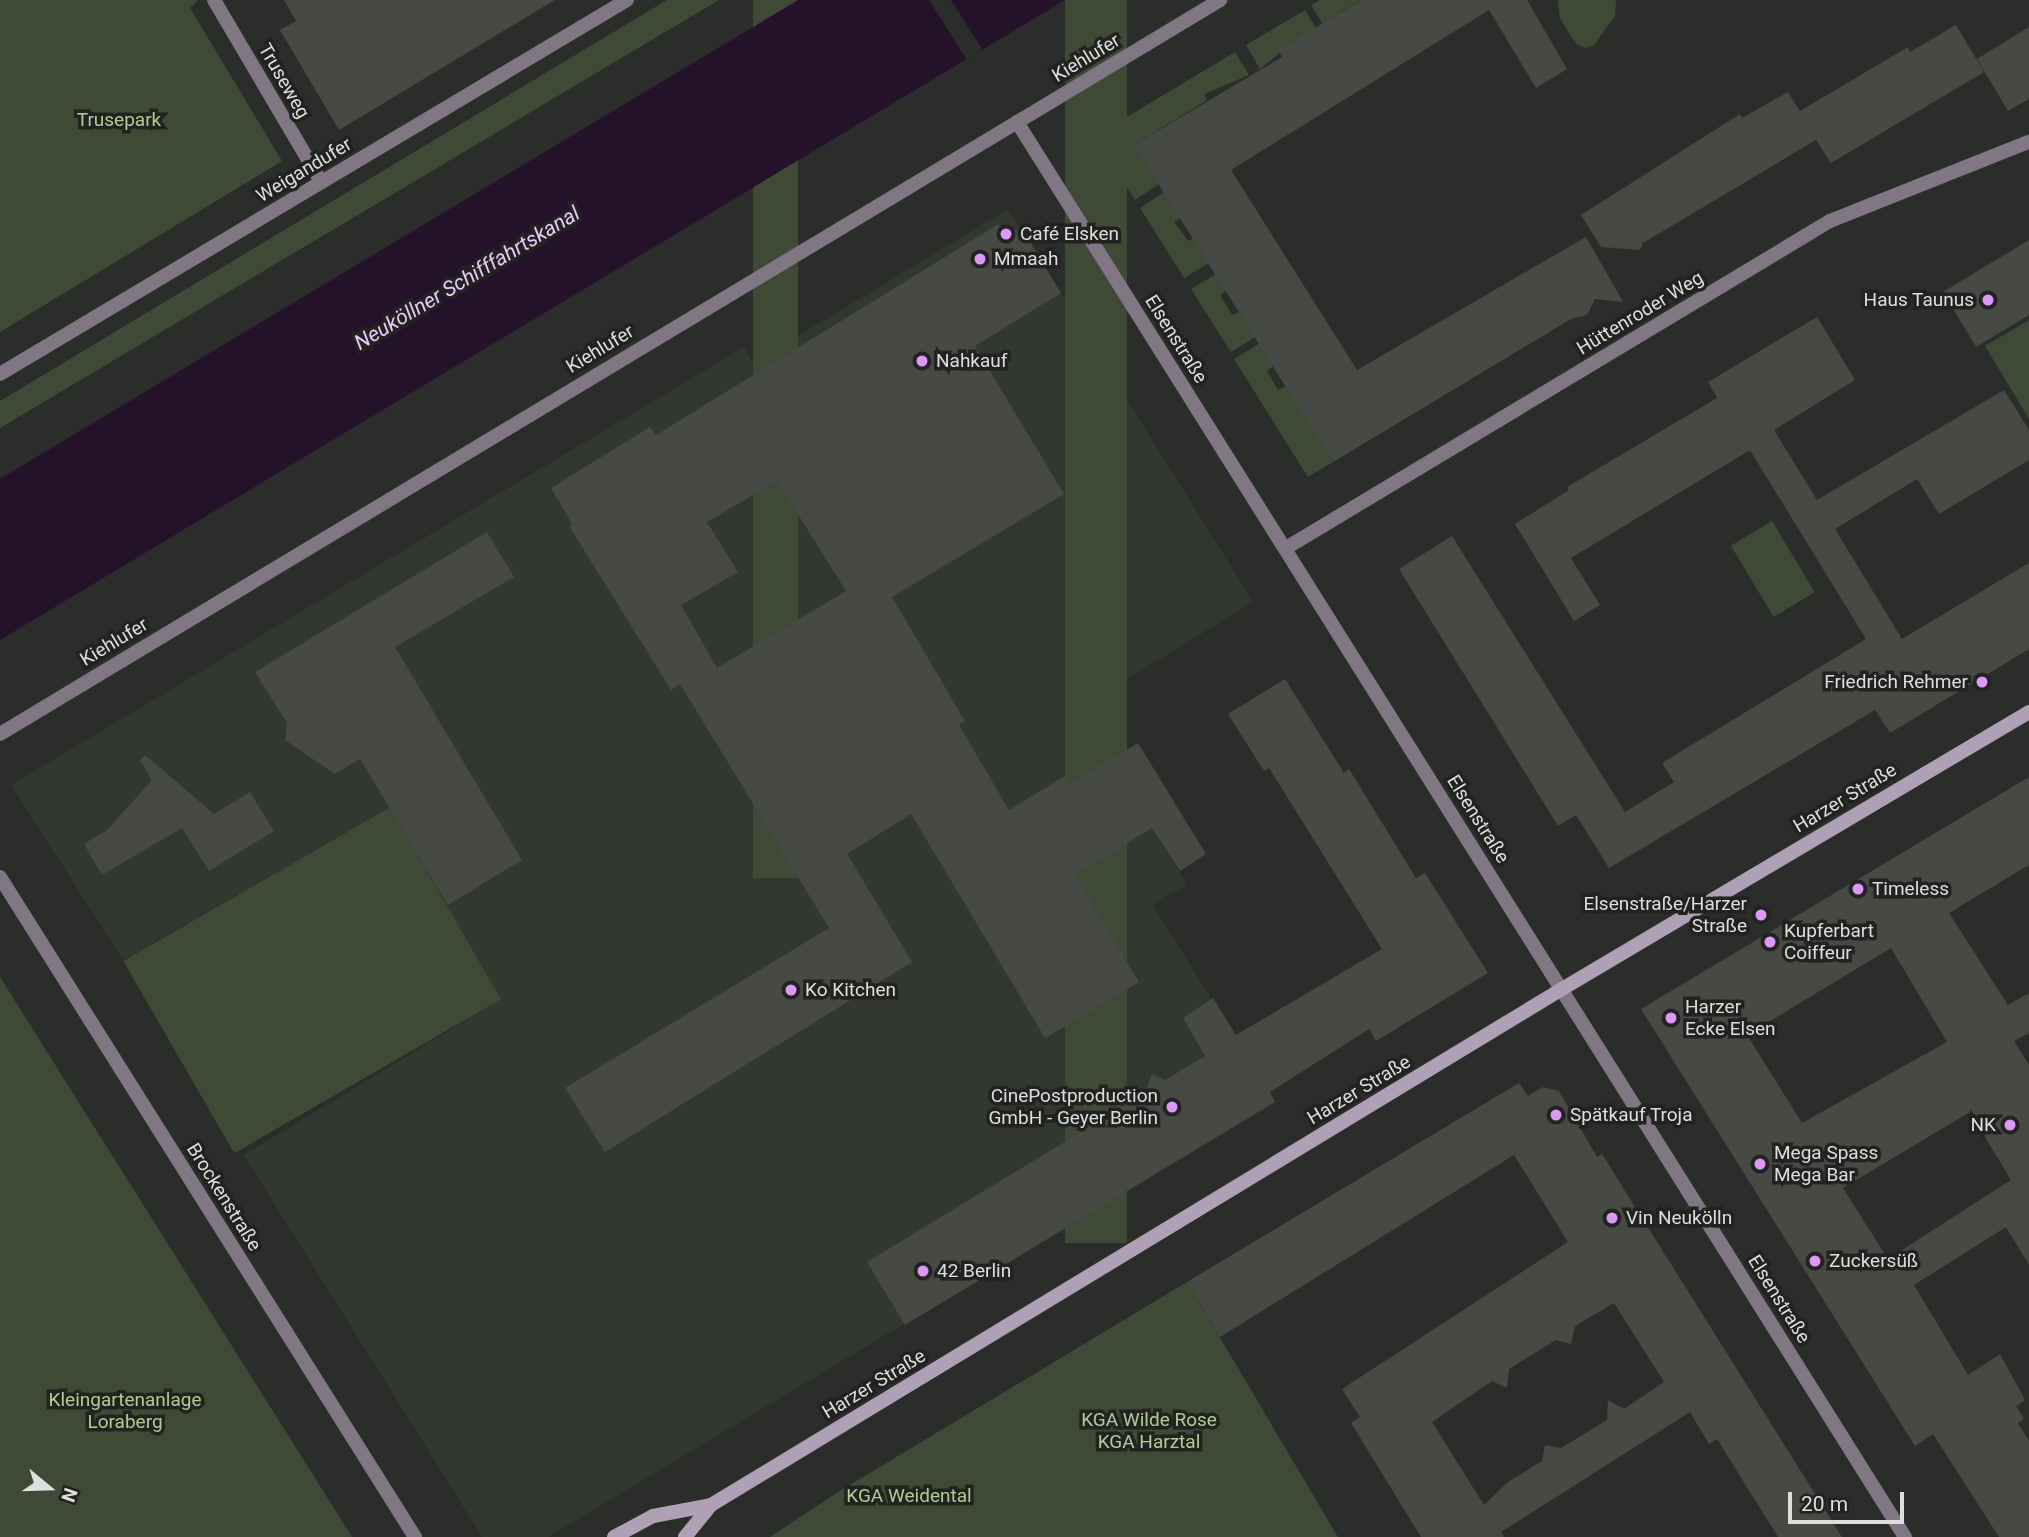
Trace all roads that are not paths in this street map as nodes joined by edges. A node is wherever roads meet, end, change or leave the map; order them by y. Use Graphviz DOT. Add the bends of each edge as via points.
graph roads {
  1 [pos="214,0"];
  2 [pos="627,0"];
  3 [pos="1220,0"];
  4 [pos="1017,122"];
  5 [pos="2029,142"];
  6 [pos="321,182"];
  7 [pos="0,374"];
  8 [pos="1286,548"];
  9 [pos="2029,712"];
  10 [pos="0,734"];
  11 [pos="0,877"];
  12 [pos="1562,989"];
  13 [pos="711,1506"];
  14 [pos="415,1537"];
  15 [pos="614,1537"];
  16 [pos="685,1537"];
  17 [pos="1905,1537"];
  1 -- 6 [label="street, Truseweg"];
  2 -- 6 [label="street, Weigandufer"];
  3 -- 4 [label="street, Kiehlufer"];
  4 -- 8 [label="street, Elsenstraße"];
  4 -- 10 [label="street, Kiehlufer"];
  5 -- 8 [label="street, Hüttenroder Weg" via="1829,221"];
  6 -- 7 [label="street, Weigandufer"];
  8 -- 12 [label="street, Elsenstraße"];
  9 -- 12 [label="street, Harzer Straße"];
  11 -- 14 [label="street, Brockenstraße"];
  12 -- 13 [label="street, Harzer Straße"];
  12 -- 17 [label="street, Elsenstraße"];
  13 -- 15 [label="street, Harzer Straße" via="653,1516"];
  13 -- 16 [label="street, Harzer Straße"];
}
